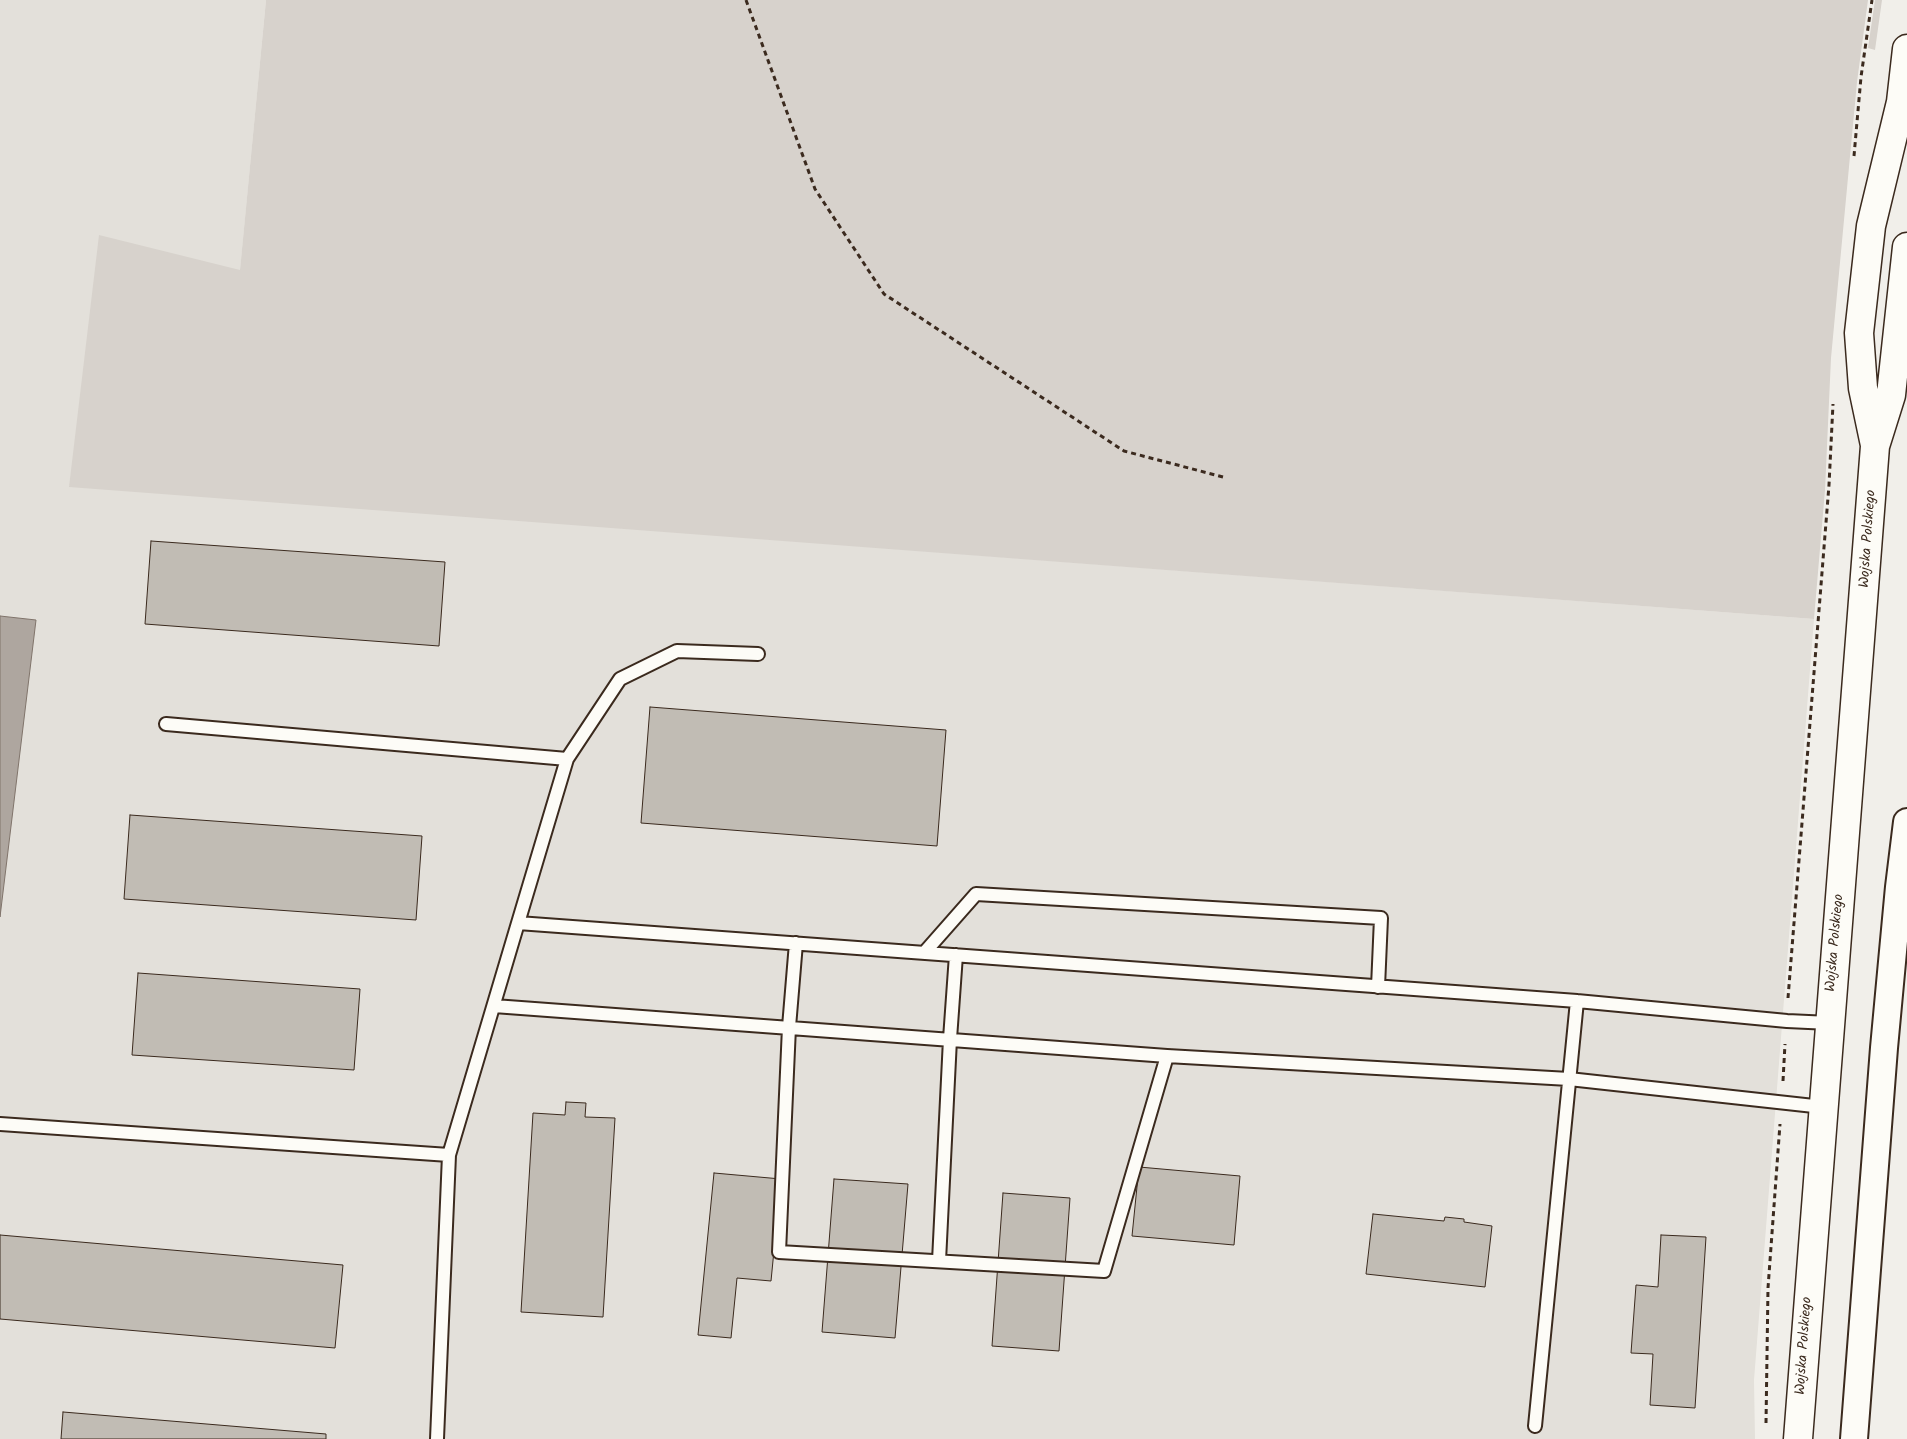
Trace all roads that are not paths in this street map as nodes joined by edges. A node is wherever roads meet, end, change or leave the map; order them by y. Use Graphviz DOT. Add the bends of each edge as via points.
graph roads {
  1 [pos="1907,49"];
  2 [pos="1901,102"];
  3 [pos="1907,164"];
  4 [pos="1907,247"];
  5 [pos="1875,446"];
  6 [pos="758,654"];
  7 [pos="166,724"];
  8 [pos="567,759"];
  9 [pos="1907,822"];
  10 [pos="518,923"];
  11 [pos="796,943"];
  12 [pos="924,953"];
  13 [pos="956,955"];
  14 [pos="1378,987"];
  15 [pos="1578,1001"];
  16 [pos="494,1006"];
  17 [pos="1830,1022"];
  18 [pos="789,1028"];
  19 [pos="950,1040"];
  20 [pos="1167,1056"];
  21 [pos="1569,1079"];
  22 [pos="1823,1107"];
  23 [pos="0,1124"];
  24 [pos="449,1155"];
  25 [pos="938,1261"];
  26 [pos="1535,1426"];
  27 [pos="437,1439"];
  28 [pos="1798,1439"];
  29 [pos="1854,1439"];
  1 -- 2 [label="main road, Wojska Polskiego"];
  2 -- 3 [label="main road, Wojska Polskiego"];
  2 -- 5 [label="main road, Wojska Polskiego" via="1872,226 1859,333 1863,388"];
  4 -- 5 [label="main road, Wojska Polskiego" via="1891,395"];
  5 -- 17 [label="main road, Wojska Polskiego"];
  6 -- 8 [label="lane" via="677,651 620,679"];
  7 -- 8 [label="lane"];
  8 -- 10 [label="lane"];
  9 -- 29 [label="street" via="1884,1048"];
  10 -- 11 [label="lane"];
  10 -- 16 [label="lane"];
  11 -- 12 [label="lane"];
  11 -- 18 [label="lane"];
  12 -- 13 [label="lane"];
  12 -- 14 [label="lane" via="976,894 1381,918"];
  13 -- 14 [label="lane"];
  13 -- 19 [label="lane"];
  14 -- 15 [label="lane"];
  15 -- 17 [label="lane" via="1786,1021"];
  15 -- 21 [label="lane"];
  16 -- 18 [label="lane"];
  16 -- 24 [label="lane"];
  17 -- 22 [label="main road, Wojska Polskiego"];
  18 -- 19 [label="lane"];
  18 -- 25 [label="lane" via="779,1252"];
  19 -- 20 [label="lane"];
  19 -- 25 [label="lane"];
  20 -- 21 [label="lane"];
  20 -- 25 [label="lane" via="1104,1271"];
  21 -- 22 [label="lane"];
  21 -- 26 [label="lane"];
  22 -- 28 [label="main road, Wojska Polskiego"];
  23 -- 24 [label="lane"];
  24 -- 27 [label="lane"];
}
